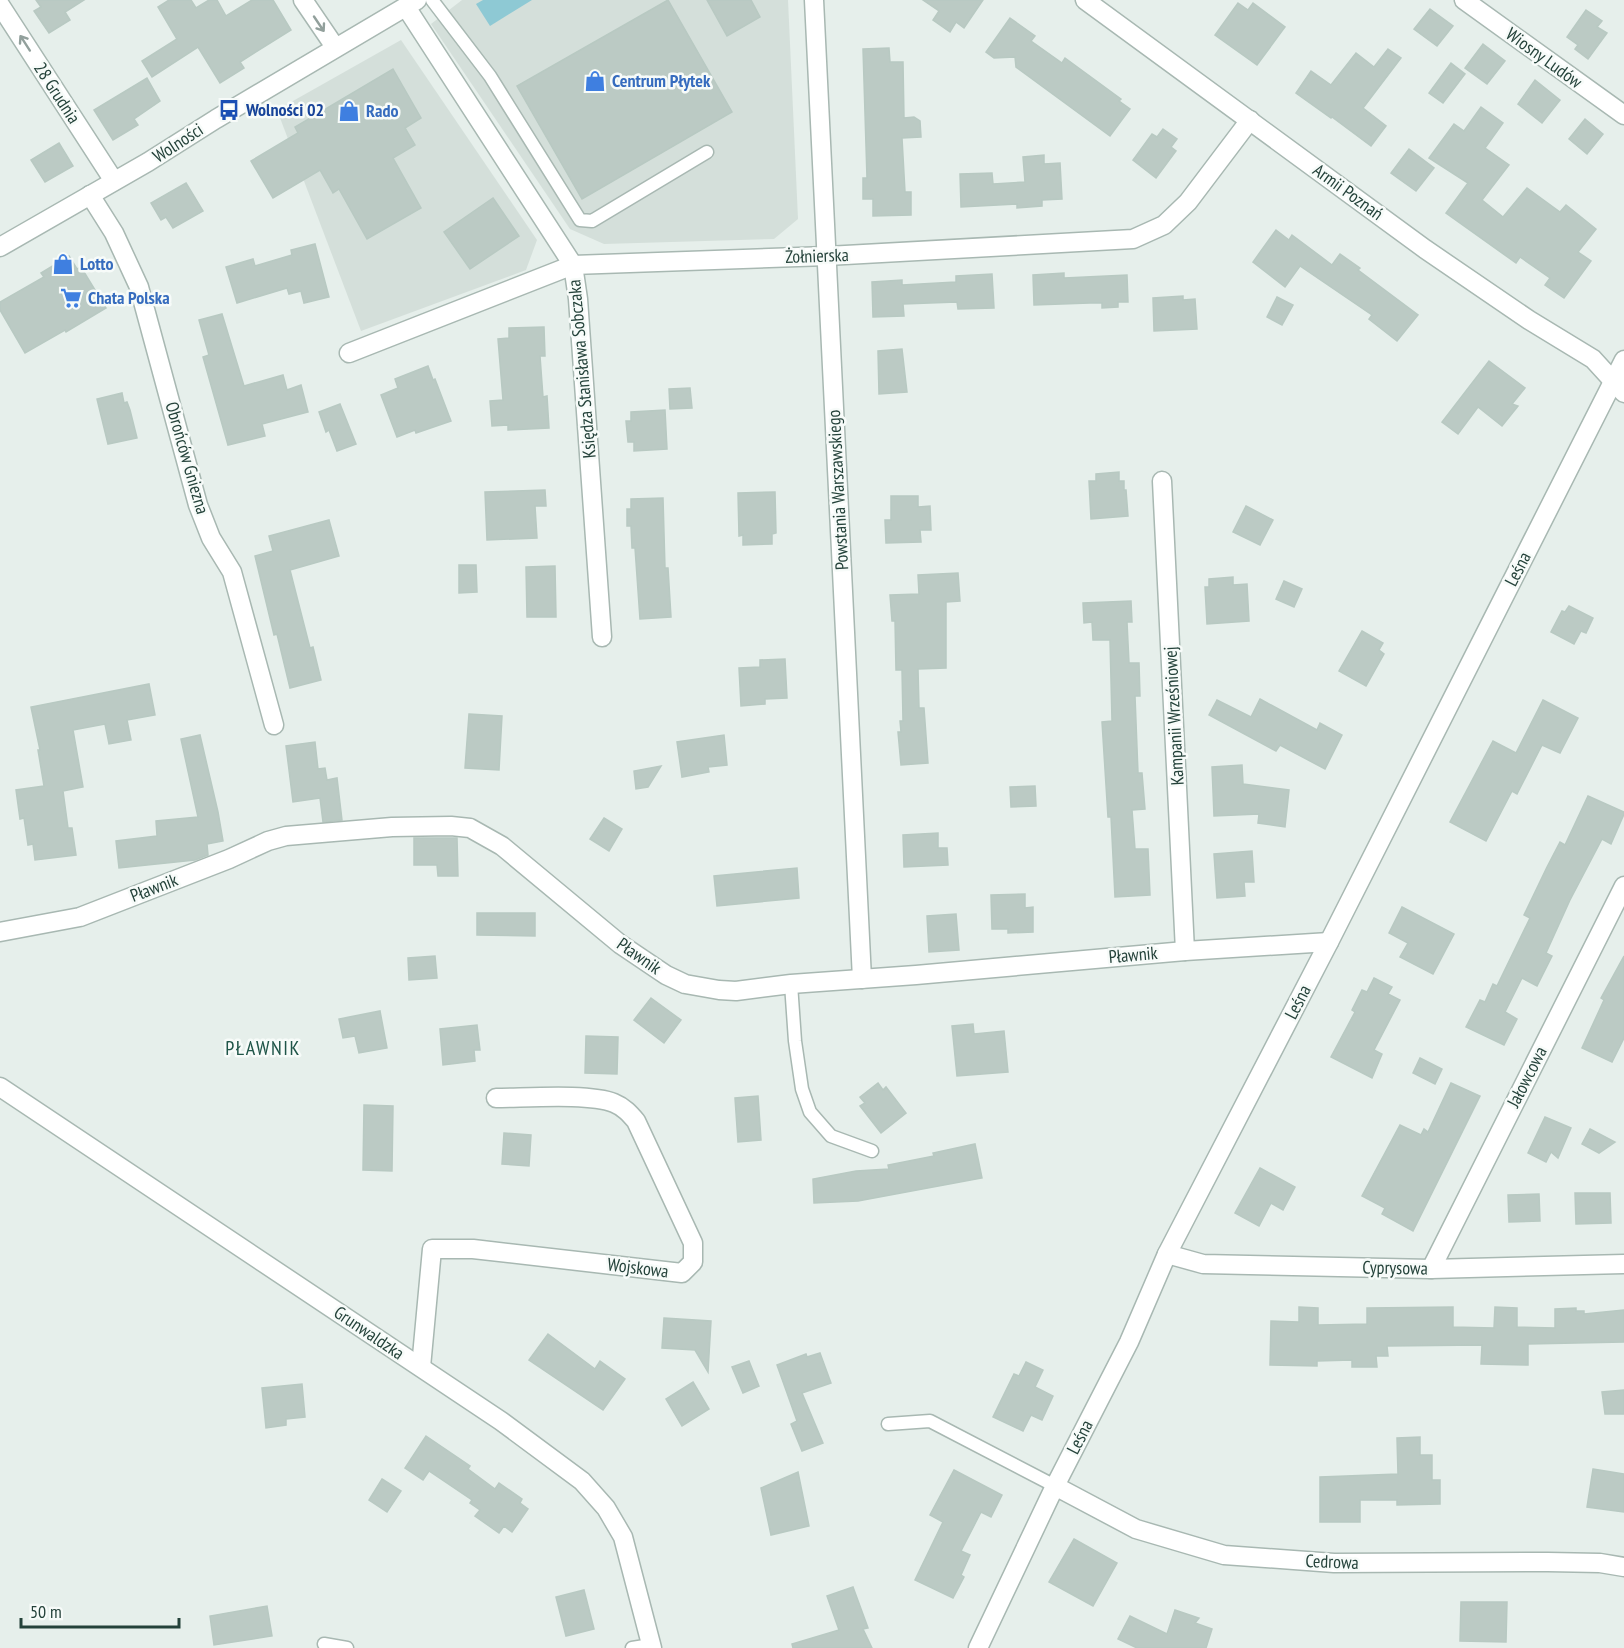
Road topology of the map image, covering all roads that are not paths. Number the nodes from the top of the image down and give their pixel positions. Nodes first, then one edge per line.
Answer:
1 (303, 0) edge
2 (432, 0) edge
3 (814, 0) edge
4 (1085, 0) edge
5 (1464, 0) edge
6 (412, 3) edge
7 (0, 5) edge
8 (335, 47) junction
9 (1624, 115) edge
10 (1250, 120) junction
11 (707, 152) dead end
12 (114, 181) junction
13 (90, 195) junction
14 (0, 248) edge
15 (827, 256) junction
16 (573, 265) junction
17 (349, 353) dead end
18 (1624, 360) edge
19 (1619, 387) edge
20 (1162, 481) dead end
21 (602, 637) dead end
22 (274, 725) dead end
23 (1622, 895) edge
24 (0, 932) edge
25 (1329, 942) junction
26 (1185, 951) junction
27 (862, 979) junction
28 (791, 984) junction
29 (0, 1087) edge
30 (496, 1098) dead end
31 (872, 1151) dead end
32 (1167, 1254) junction
33 (1624, 1264) edge
34 (1431, 1269) junction
35 (421, 1367) junction
36 (888, 1424) dead end
37 (1055, 1486) junction
38 (1624, 1567) edge
39 (324, 1644) dead end
40 (652, 1646) edge
41 (347, 1648) edge
42 (632, 1648) edge
43 (978, 1648) edge

1 -> 8 street
2 - 11 lane
3 - 15 street, Powstania Warszawskiego
4 - 10 street, Armii Poznań
5 - 9 street, Wiosny Ludów
6 - 8 street, Wolności
6 - 16 street, Księdza Stanisława Sobczaka
12 -> 7 street, 28 Grudnia
8 - 12 street, Wolności
10 - 15 street, Żołnierska
10 - 19 street, Armii Poznań
12 - 13 street, Wolności
13 - 14 street, Wolności
13 - 22 street, Obrońców Gniezna
15 - 16 street, Żołnierska
15 - 27 street, Powstania Warszawskiego
16 - 17 street, Żołnierska
16 - 21 street, Księdza Stanisława Sobczaka
18 - 19 street, Leśna
19 - 25 street, Leśna
20 - 26 street, Kampanii Wrześniowej
23 - 34 street, Jałowcowa
24 - 28 street, Pławnik
25 - 26 street, Pławnik
25 - 32 street, Leśna
26 - 27 street, Pławnik
27 - 28 street, Pławnik
28 - 31 lane
29 - 35 street, Grunwaldzka
30 - 35 street, Wojskowa
32 - 34 street, Cyprysowa
32 - 37 street, Leśna
33 - 34 street, Cyprysowa
35 - 40 street, Grunwaldzka
36 - 37 lane
37 - 38 street, Cedrowa
37 - 43 street, Leśna
39 - 41 lane
40 - 42 lane

